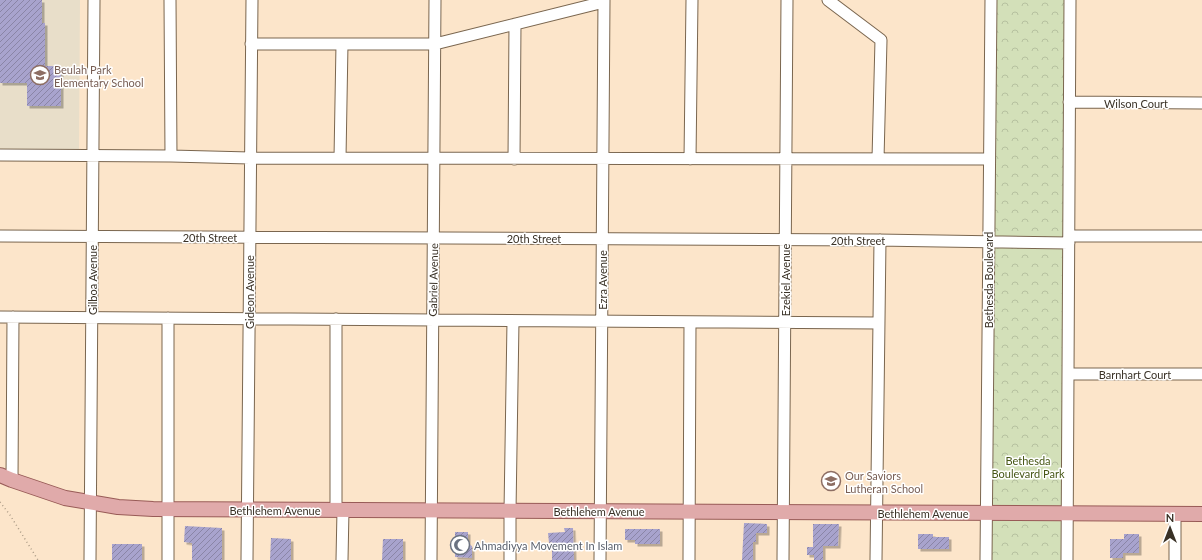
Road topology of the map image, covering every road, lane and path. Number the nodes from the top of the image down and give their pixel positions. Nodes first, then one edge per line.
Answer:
1 (94, 0) edge
2 (170, 0) edge
3 (252, 0) edge
4 (435, 0) edge
5 (692, 0) edge
6 (787, 0) edge
7 (828, 0) edge
8 (990, 0) edge
9 (1070, 0) edge
10 (604, 1) edge
11 (515, 24) junction
12 (251, 44) junction
13 (342, 44) junction
14 (435, 44) junction
15 (1069, 102) junction
16 (1202, 103) edge
17 (0, 155) edge
18 (92, 155) junction
19 (171, 156) junction
20 (250, 158) junction
21 (340, 158) junction
22 (434, 158) junction
23 (514, 158) junction
24 (603, 159) junction
25 (690, 159) junction
26 (786, 159) junction
27 (878, 159) junction
28 (989, 159) junction
29 (0, 236) edge
30 (1202, 236) edge
31 (92, 237) junction
32 (249, 237) junction
33 (434, 238) junction
34 (602, 239) junction
35 (1069, 239) junction
36 (785, 240) junction
37 (880, 240) junction
38 (988, 242) junction
39 (0, 317) edge
40 (13, 317) junction
41 (92, 318) junction
42 (168, 318) junction
43 (249, 319) junction
44 (336, 320) junction
45 (432, 320) junction
46 (513, 321) junction
47 (602, 321) junction
48 (690, 322) junction
49 (785, 322) junction
50 (879, 323) junction
51 (1068, 374) junction
52 (1202, 374) edge
53 (6, 478) edge
54 (0, 502) edge
55 (90, 502) junction
56 (169, 509) junction
57 (247, 510) junction
58 (339, 510) junction
59 (431, 510) junction
60 (510, 511) junction
61 (600, 511) junction
62 (689, 512) junction
63 (784, 512) junction
64 (877, 512) junction
65 (987, 513) junction
66 (1068, 513) junction
67 (1175, 514) junction
68 (1202, 514) edge
69 (38, 560) edge
70 (90, 560) edge
71 (168, 560) edge
72 (247, 560) edge
73 (342, 560) edge
74 (431, 560) edge
75 (510, 560) edge
76 (600, 560) edge
77 (689, 560) edge
78 (783, 560) edge
79 (876, 560) edge
80 (986, 560) edge
81 (1067, 560) edge
82 (1175, 560) edge

1 - 18 street, Gilboa Avenue
2 - 19 street
3 - 12 street, Gideon Avenue
4 - 14 street, Gabriel Avenue
5 - 25 street
6 - 26 street, Ezekiel Avenue
7 - 27 street
8 - 28 street, Bethesda Boulevard
9 - 15 street
10 - 11 street
10 - 24 street, Ezra Avenue
11 - 14 street
11 - 23 street
12 - 13 street
12 - 20 street, Gideon Avenue
13 - 14 street
13 - 21 street
14 - 22 street, Gabriel Avenue
15 - 16 street, Wilson Court
15 - 35 street
17 - 18 street
18 - 19 street
18 - 31 street, Gilboa Avenue
19 - 20 street
20 - 21 street
20 - 32 street, Gideon Avenue
21 - 22 street
22 - 23 street
22 - 33 street, Gabriel Avenue
23 - 24 street
24 - 25 street
24 - 34 street, Ezra Avenue
25 - 26 street
26 - 27 street
26 - 36 street, Ezekiel Avenue
27 - 28 street
28 - 38 street, Bethesda Boulevard
29 - 31 street, 20th Street
30 - 35 street, 20th Street
31 - 32 street, 20th Street
31 - 41 street, Gilboa Avenue
32 - 33 street, 20th Street
32 - 43 street, Gideon Avenue
33 - 34 street, 20th Street
33 - 45 street, Gabriel Avenue
34 - 36 street, 20th Street
34 - 47 street, Ezra Avenue
35 - 38 street, 20th Street
35 - 51 street
36 - 37 street, 20th Street
36 - 49 street, Ezekiel Avenue
37 - 38 street, 20th Street
37 - 50 street
38 - 65 street, Bethesda Boulevard
39 - 40 street
40 - 41 street
40 - 53 street
41 - 42 street
41 - 55 street, Gilboa Avenue
42 - 43 street
42 - 56 street
43 - 44 street
43 - 57 street, Gideon Avenue
44 - 45 street
44 - 58 street
45 - 46 street
45 - 59 street, Gabriel Avenue
46 - 47 street
46 - 60 street
47 - 48 street
47 - 61 street, Ezra Avenue
48 - 49 street
48 - 62 street
49 - 50 street
49 - 63 street, Ezekiel Avenue
50 - 64 street
51 - 52 street, Barnhart Court
51 - 66 street
53 - 55 main road, Bethlehem Avenue
54 - 69 path
55 - 56 main road, Bethlehem Avenue
55 - 70 street, Gilboa Avenue
56 - 57 main road, Bethlehem Avenue
56 - 71 street
57 - 58 main road, Bethlehem Avenue
57 - 72 street, Gideon Avenue
58 - 59 main road, Bethlehem Avenue
58 - 73 street
59 - 60 main road, Bethlehem Avenue
59 - 74 street, Gabriel Avenue
60 - 61 main road, Bethlehem Avenue
60 - 75 street
61 - 62 main road, Bethlehem Avenue
61 - 76 street, Ezra Avenue
62 - 63 main road, Bethlehem Avenue
62 - 77 street
63 - 64 main road, Bethlehem Avenue
63 - 78 street, Ezekiel Avenue
64 - 65 main road, Bethlehem Avenue
64 - 79 street
65 - 66 main road, Bethlehem Avenue
65 - 80 street, Bethesda Boulevard
66 - 67 main road, Bethlehem Avenue
66 - 81 street
67 - 68 main road, Bethlehem Avenue
67 - 82 street

